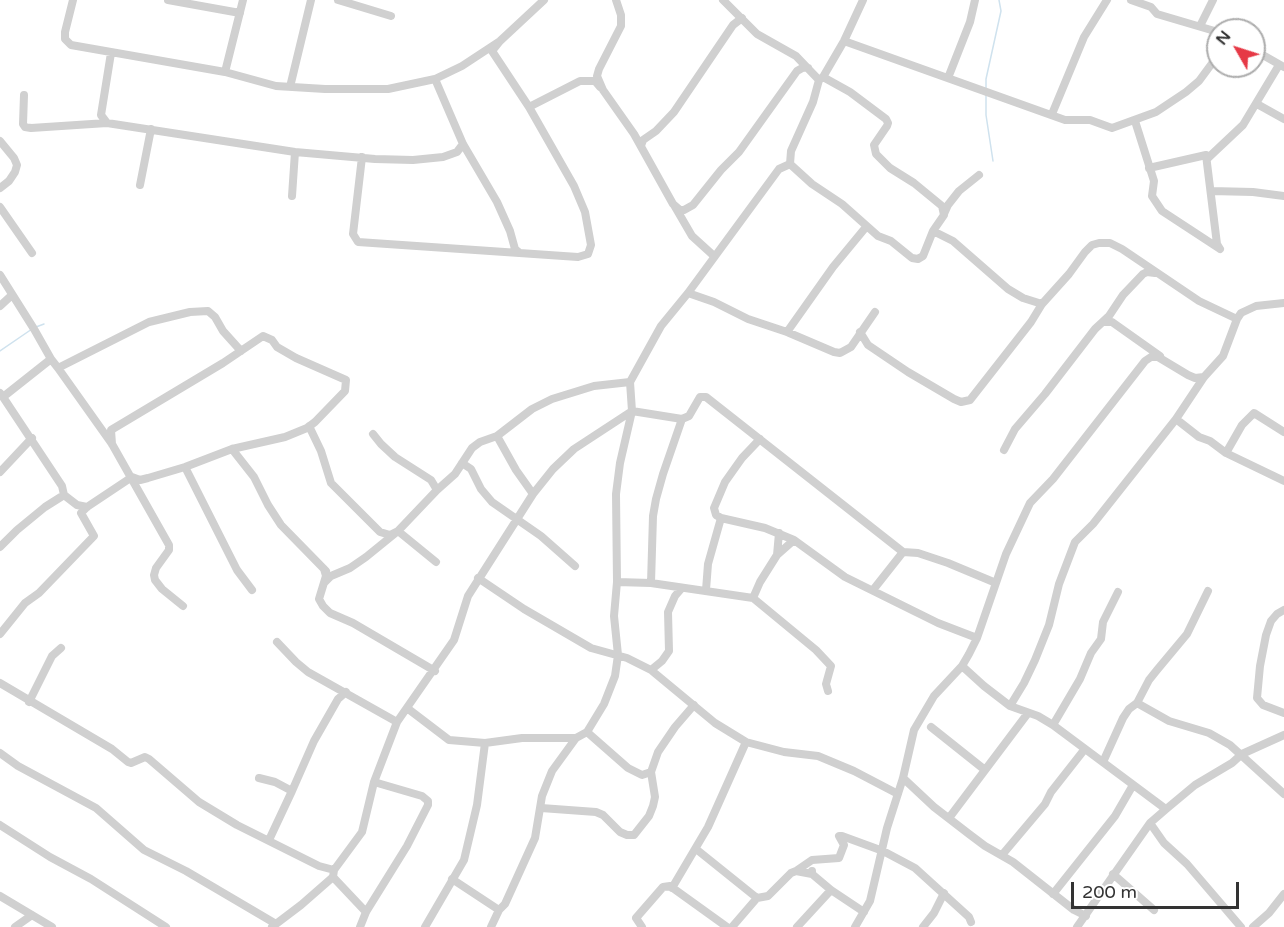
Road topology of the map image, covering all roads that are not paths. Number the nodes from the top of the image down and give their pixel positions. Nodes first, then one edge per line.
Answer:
1 (73, 0) edge
2 (168, 0) edge
3 (243, 0) edge
4 (311, 0) edge
5 (338, 0) edge
6 (544, 0) edge
7 (616, 0) edge
8 (723, 0) edge
9 (863, 0) edge
10 (975, 0) edge
11 (1107, 0) edge
12 (1131, 0) edge
13 (1214, 0) edge
14 (1153, 3) edge
15 (240, 13) junction
16 (391, 16) dead end
17 (742, 18) junction
18 (1200, 26) junction
19 (1206, 28) edge
20 (844, 41) junction
21 (488, 52) junction
22 (111, 53) junction
23 (1266, 57) edge
24 (1281, 66) edge
25 (808, 68) junction
26 (225, 72) junction
27 (1206, 72) edge
28 (821, 78) junction
29 (948, 78) junction
30 (435, 79) junction
31 (290, 87) junction
32 (603, 90) junction
33 (24, 95) dead end
34 (1257, 104) junction
35 (529, 107) junction
36 (1052, 114) junction
37 (101, 115) junction
38 (1284, 119) edge
39 (1135, 121) junction
40 (95, 123) junction
41 (107, 123) junction
42 (151, 129) junction
43 (634, 134) junction
44 (646, 138) junction
45 (0, 141) edge
46 (463, 144) junction
47 (641, 146) junction
48 (295, 152) junction
49 (1206, 155) junction
50 (362, 158) junction
51 (790, 164) junction
52 (1149, 168) junction
53 (979, 175) dead end
54 (140, 185) dead end
55 (0, 188) edge
56 (1211, 191) junction
57 (292, 196) dead end
58 (1284, 196) edge
59 (673, 204) junction
60 (0, 207) edge
61 (944, 215) junction
62 (866, 227) junction
63 (933, 231) junction
64 (32, 253) dead end
65 (520, 253) junction
66 (714, 256) junction
67 (1157, 273) junction
68 (0, 275) edge
69 (688, 293) junction
70 (12, 295) junction
71 (1284, 303) edge
72 (1042, 304) junction
73 (0, 306) edge
74 (874, 312) dead end
75 (1237, 319) junction
76 (1103, 322) junction
77 (787, 332) junction
78 (860, 332) junction
79 (241, 351) junction
80 (51, 359) junction
81 (1165, 360) junction
82 (58, 368) junction
83 (1204, 376) junction
84 (630, 382) junction
85 (2, 395) edge
86 (632, 411) junction
87 (682, 419) junction
88 (1176, 419) junction
89 (309, 426) junction
90 (1284, 432) edge
91 (373, 434) dead end
92 (497, 435) junction
93 (32, 438) junction
94 (760, 439) junction
95 (112, 444) junction
96 (232, 449) junction
97 (1004, 450) dead end
98 (1226, 453) junction
99 (462, 463) junction
100 (184, 467) junction
101 (0, 472) edge
102 (132, 477) junction
103 (1284, 480) edge
104 (437, 490) junction
105 (533, 494) junction
106 (64, 495) junction
107 (84, 510) junction
108 (516, 518) junction
109 (720, 518) junction
110 (398, 531) junction
111 (779, 533) junction
112 (794, 540) junction
113 (0, 548) edge
114 (903, 552) junction
115 (777, 555) junction
116 (436, 562) dead end
117 (575, 566) dead end
118 (324, 569) junction
119 (336, 574) junction
120 (478, 578) junction
121 (617, 582) junction
122 (324, 583) junction
123 (651, 583) junction
124 (996, 583) junction
125 (681, 589) junction
126 (252, 590) dead end
127 (706, 590) junction
128 (873, 590) junction
129 (1208, 591) dead end
130 (1118, 592) dead end
131 (753, 598) junction
132 (183, 606) dead end
133 (1284, 610) edge
134 (0, 634) edge
135 (977, 638) junction
136 (277, 642) dead end
137 (61, 648) dead end
138 (618, 655) junction
139 (962, 666) junction
140 (651, 670) junction
141 (435, 671) junction
142 (0, 683) edge
143 (828, 691) dead end
144 (346, 692) junction
145 (29, 702) junction
146 (1137, 703) junction
147 (694, 705) junction
148 (1010, 706) junction
149 (407, 708) junction
150 (1028, 713) junction
151 (1284, 713) edge
152 (398, 722) junction
153 (1053, 725) junction
154 (931, 727) dead end
155 (587, 732) junction
156 (1284, 735) edge
157 (576, 738) junction
158 (484, 742) junction
159 (746, 742) junction
160 (1084, 750) junction
161 (0, 753) edge
162 (1242, 754) junction
163 (1103, 762) junction
164 (985, 770) junction
165 (651, 772) junction
166 (260, 778) dead end
167 (903, 778) junction
168 (374, 782) junction
169 (1133, 785) junction
170 (292, 791) junction
171 (898, 794) junction
172 (1284, 794) edge
173 (541, 808) junction
174 (1165, 810) junction
175 (949, 818) junction
176 (1150, 823) junction
177 (0, 825) edge
178 (269, 840) junction
179 (696, 849) junction
180 (883, 851) junction
181 (1002, 855) junction
182 (812, 860) junction
183 (796, 871) junction
184 (333, 873) junction
185 (812, 874) junction
186 (1113, 874) junction
187 (452, 879) junction
188 (672, 888) junction
189 (831, 890) junction
190 (944, 893) junction
191 (1053, 894) junction
192 (1284, 894) edge
193 (0, 896) edge
194 (757, 898) junction
195 (499, 910) junction
196 (1154, 910) dead end
197 (366, 912) junction
198 (864, 912) junction
199 (32, 915) junction
200 (1086, 916) junction
201 (971, 922) dead end
202 (274, 925) edge
203 (15, 927) edge
204 (52, 927) edge
205 (166, 927) edge
206 (360, 927) edge
207 (425, 927) edge
208 (490, 927) edge
209 (642, 927) edge
210 (727, 927) edge
211 (732, 927) edge
212 (797, 927) edge
213 (855, 927) edge
214 (923, 927) edge
215 (1077, 927) edge
216 (1241, 927) edge
217 (1253, 927) edge

1 - 22 street
2 - 15 street
3 - 15 street
4 - 31 street
5 - 16 street
6 - 21 street
7 - 32 street
8 - 17 street
9 - 20 street
10 - 29 street
11 - 36 street
12 - 14 street
13 - 18 street
14 - 18 street
15 - 26 street
17 - 25 street
17 - 44 street
18 - 19 street
20 - 28 street
20 - 29 street
21 - 30 street
21 - 35 street
22 - 26 street
22 - 37 street
23 - 24 street
24 - 34 street
25 - 28 street
25 - 59 street
26 - 31 street
27 - 39 street
28 - 51 street
28 - 61 street
29 - 36 street
30 - 31 street
30 - 46 street
32 - 35 street
32 - 43 street
33 - 40 street
34 - 38 street
34 - 49 street
35 - 65 street
36 - 39 street
37 - 40 street
37 - 41 street
39 - 52 street
40 - 41 street
41 - 42 street
42 - 48 street
42 - 54 street
43 - 44 street
43 - 47 street
44 - 47 street
45 - 55 street
46 - 50 street
46 - 65 street
47 - 59 street
48 - 50 street
48 - 57 street
49 - 52 street
49 - 56 street
50 - 65 street
51 - 62 street
51 - 66 street
52 - 56 street
53 - 61 street
56 - 58 street
59 - 66 street
60 - 64 street
61 - 63 street
62 - 63 street
62 - 77 street
63 - 72 street
66 - 69 street
67 - 72 street
67 - 75 street
67 - 76 street
68 - 70 street
69 - 77 street
69 - 84 street
70 - 73 street
70 - 80 street
71 - 75 street
72 - 78 street
74 - 78 street
75 - 83 street
76 - 81 street
76 - 97 street
77 - 78 street
79 - 82 street
79 - 89 street
79 - 95 street
80 - 82 street
80 - 85 street
81 - 83 street
81 - 124 street
82 - 95 street
83 - 88 street
84 - 86 street
84 - 92 street
85 - 93 street
86 - 87 street
86 - 105 street
86 - 121 street
87 - 94 street
87 - 123 street
88 - 98 street
88 - 148 street
89 - 96 street
89 - 110 street
90 - 98 street
91 - 104 street
92 - 99 street
92 - 105 street
93 - 101 street
93 - 106 street
94 - 109 street
94 - 114 street
95 - 102 street
96 - 100 street
96 - 118 street
98 - 103 street
99 - 104 street
99 - 108 street
100 - 102 street
100 - 126 street
102 - 107 street
102 - 132 street
104 - 110 street
105 - 108 street
106 - 107 street
106 - 113 street
107 - 134 street
108 - 117 street
108 - 120 street
109 - 111 street
109 - 127 street
110 - 116 street
110 - 119 street
111 - 112 street
111 - 115 street
112 - 115 street
112 - 128 street
114 - 124 street
114 - 128 street
115 - 131 street
118 - 119 street
118 - 122 street
119 - 122 street
120 - 138 street
120 - 141 street
121 - 123 street
121 - 138 street
122 - 141 street
123 - 125 street
124 - 135 street
125 - 127 street
125 - 140 street
127 - 131 street
128 - 135 street
129 - 146 street
130 - 153 street
131 - 143 street
133 - 151 street
135 - 139 street
136 - 144 street
137 - 145 street
138 - 140 street
138 - 155 street
139 - 148 street
139 - 167 street
140 - 147 street
141 - 149 street
142 - 145 street
144 - 152 street
144 - 170 street
145 - 178 street
146 - 162 street
146 - 163 street
147 - 159 street
147 - 165 street
148 - 150 street
149 - 152 street
149 - 158 street
150 - 153 street
150 - 164 street
152 - 168 street
153 - 160 street
154 - 164 street
155 - 157 street
155 - 165 street
156 - 162 street
157 - 158 street
157 - 173 street
158 - 187 street
159 - 171 street
159 - 179 street
160 - 163 street
160 - 181 street
161 - 202 street
162 - 172 street
162 - 174 street
163 - 169 street
164 - 175 street
165 - 173 street
166 - 170 street
167 - 171 street
167 - 175 street
168 - 184 street
168 - 197 street
169 - 174 street
169 - 191 street
170 - 178 street
171 - 180 street
173 - 195 street
174 - 176 street
175 - 181 street
176 - 186 street
176 - 216 street
177 - 205 street
178 - 184 street
179 - 188 street
179 - 194 street
180 - 182 street
180 - 190 street
180 - 198 street
181 - 191 street
182 - 183 street
182 - 185 street
183 - 185 street
183 - 194 street
184 - 197 street
184 - 202 street
185 - 189 street
186 - 196 street
186 - 200 street
187 - 195 street
187 - 207 street
188 - 209 street
188 - 210 street
189 - 198 street
189 - 212 street
190 - 201 street
190 - 214 street
191 - 200 street
192 - 217 street
193 - 199 street
194 - 211 street
195 - 208 street
197 - 206 street
198 - 213 street
199 - 203 street
199 - 204 street
200 - 215 street

